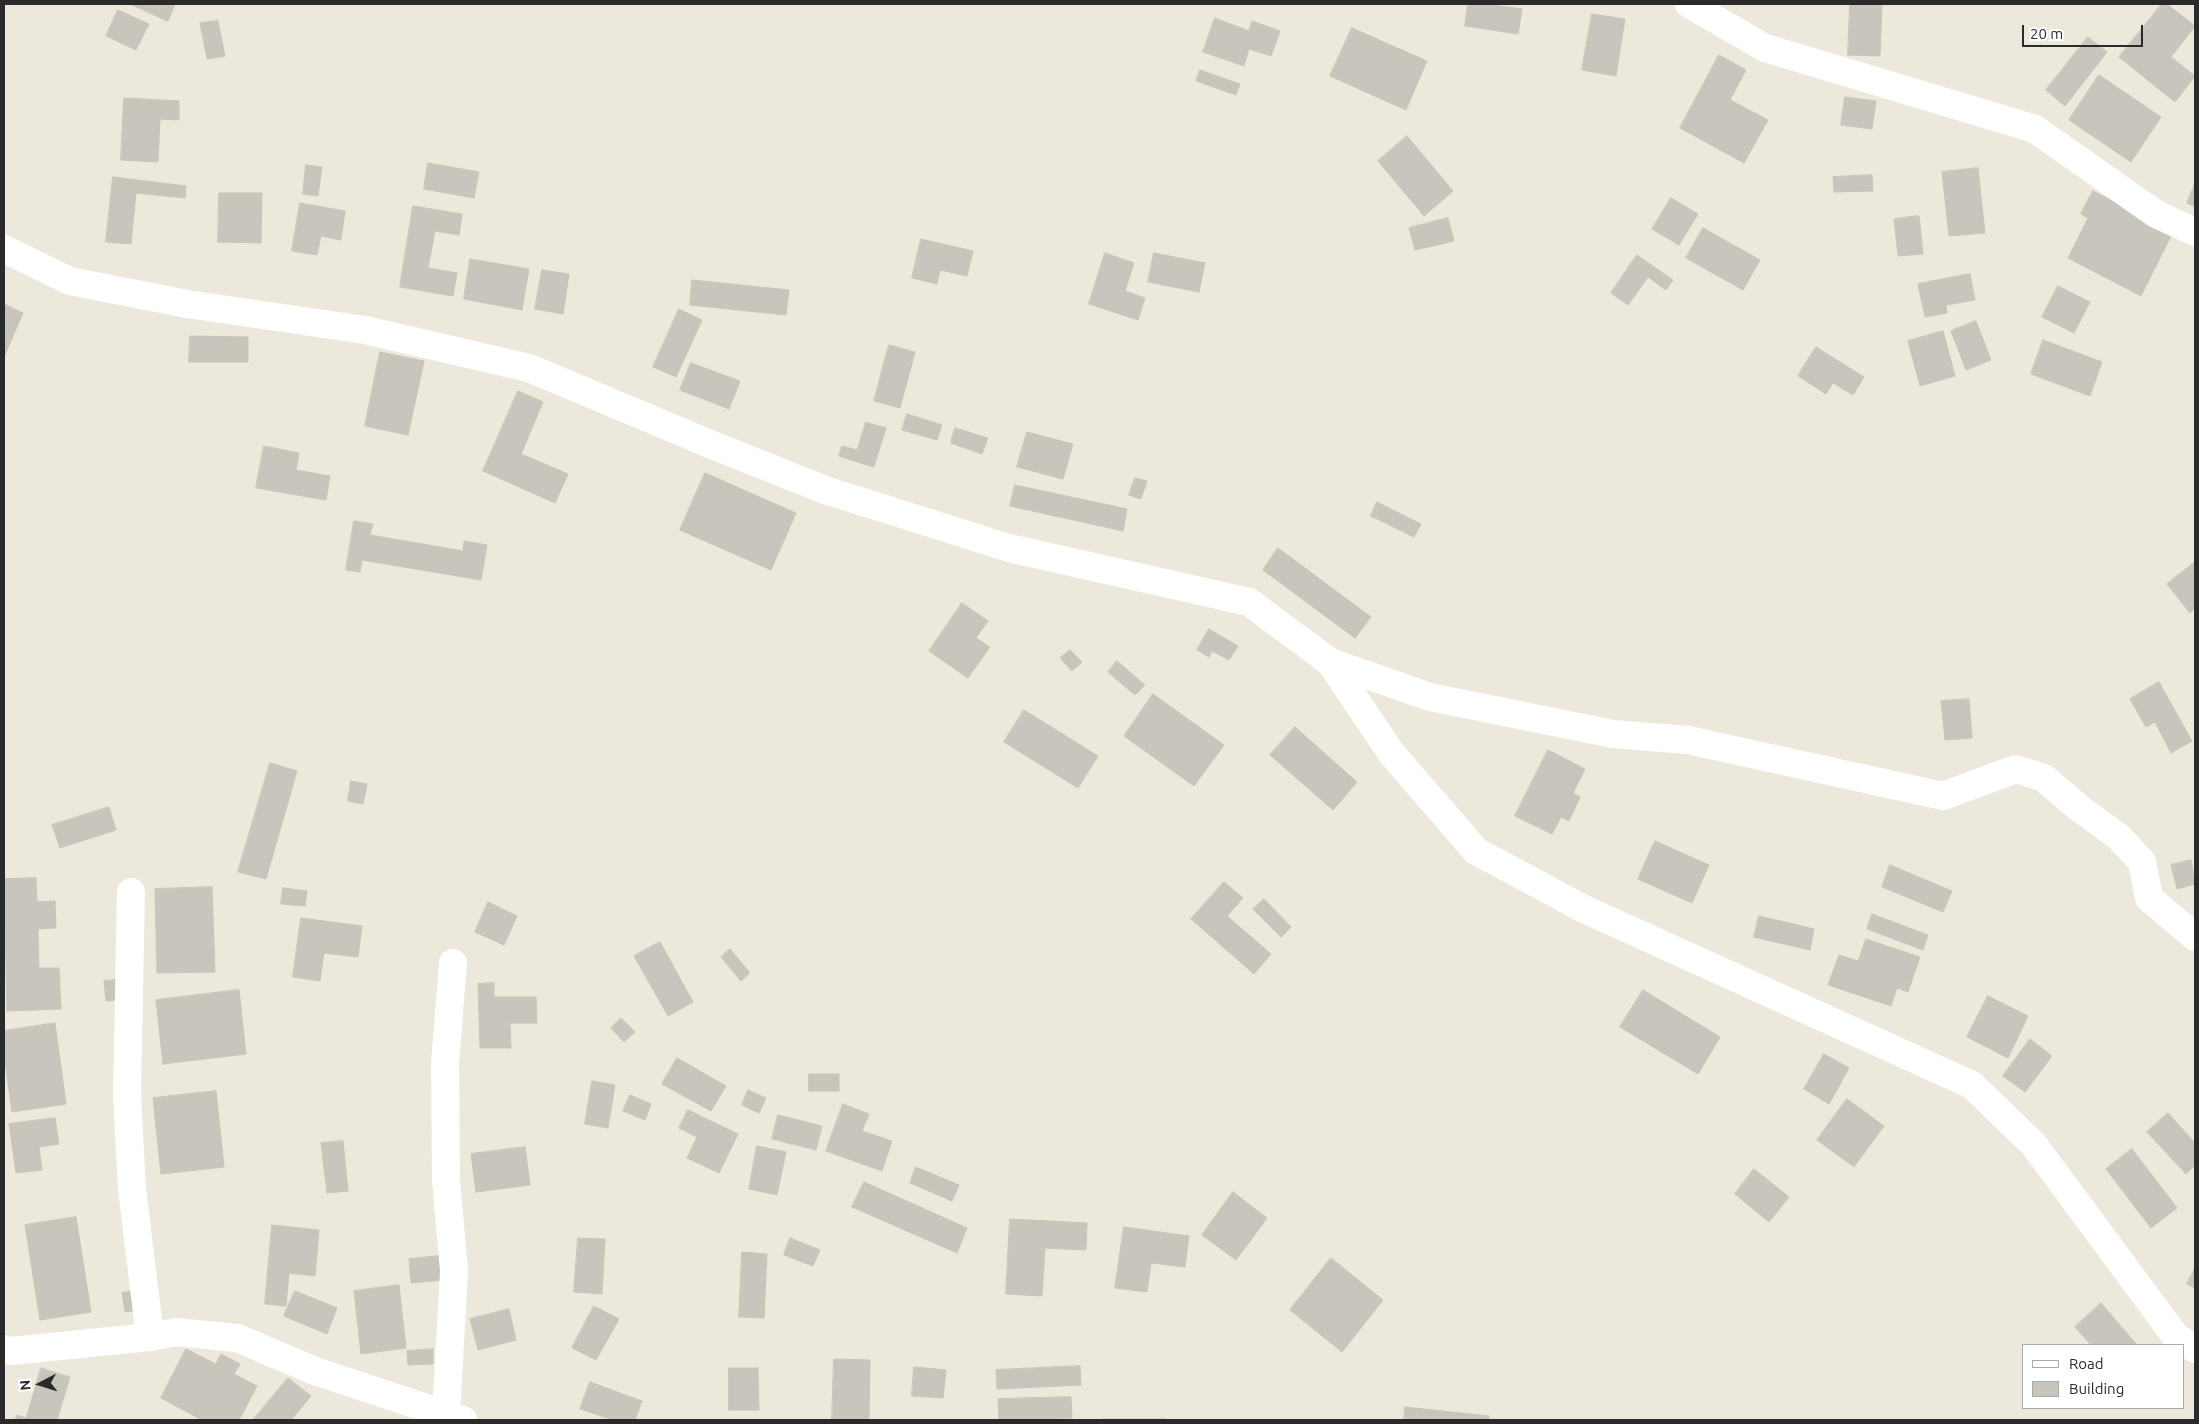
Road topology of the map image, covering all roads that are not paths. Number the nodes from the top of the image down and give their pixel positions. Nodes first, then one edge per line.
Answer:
1 (1689, 4) edge
2 (2195, 232) edge
3 (4, 249) edge
4 (1330, 662) junction
5 (130, 892) dead end
6 (2195, 937) edge
7 (453, 963) dead end
8 (150, 1337) junction
9 (4, 1349) edge
10 (2195, 1349) edge
11 (450, 1418) edge

1 - 2 street
3 - 4 street
4 - 6 street
4 - 10 street
5 - 8 street
7 - 11 street
8 - 9 street
8 - 11 street

